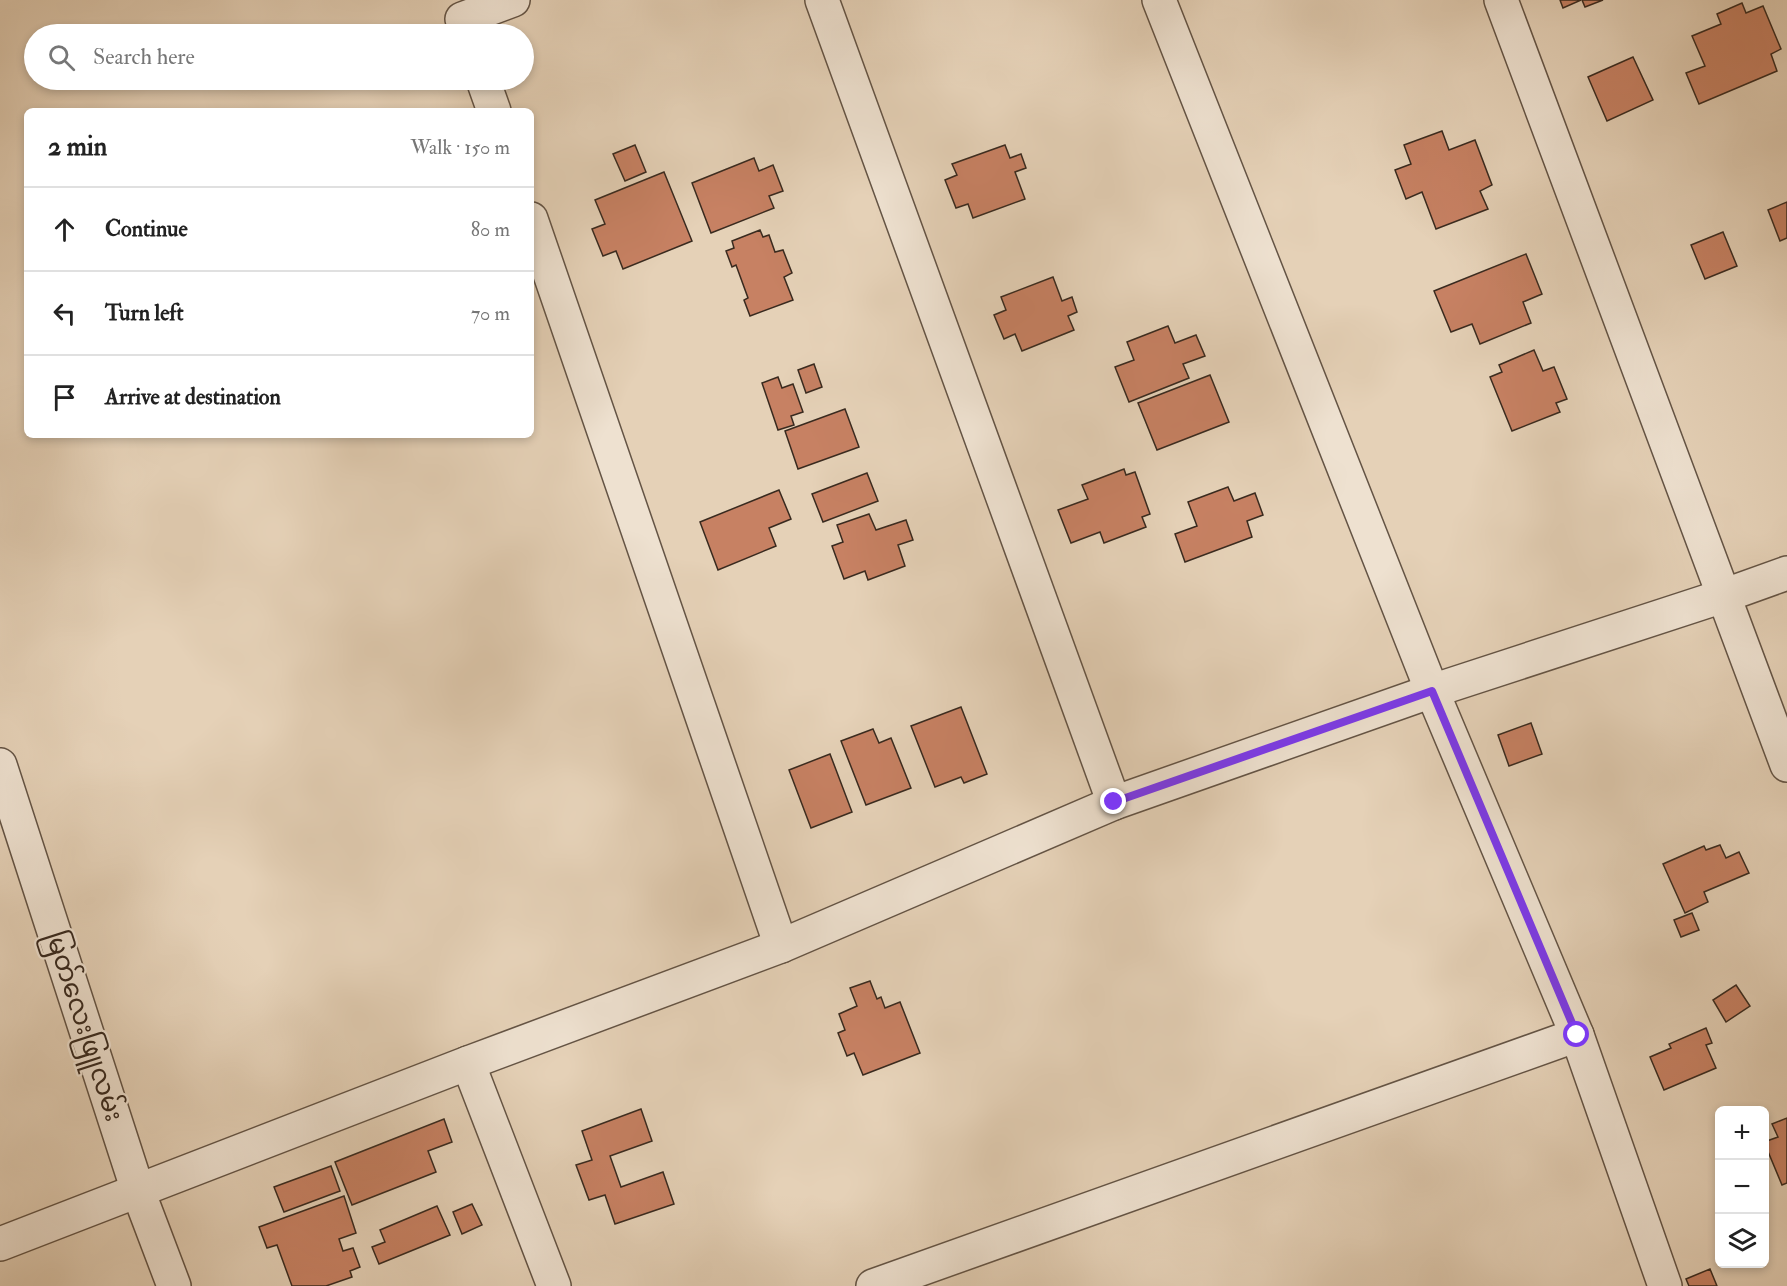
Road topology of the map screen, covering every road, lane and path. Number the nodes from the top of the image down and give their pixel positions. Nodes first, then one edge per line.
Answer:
1 (513, 0) edge
2 (822, 0) edge
3 (1159, 0) edge
4 (1501, 0) edge
5 (461, 18) edge
6 (487, 90) edge
7 (493, 108) edge
8 (534, 228) edge
9 (1787, 573) edge
10 (1723, 596) junction
11 (1432, 691) junction
12 (0, 765) edge
13 (1787, 765) edge
14 (1114, 802) junction
15 (781, 946) junction
16 (1577, 1035) junction
17 (468, 1063) junction
18 (138, 1191) junction
19 (0, 1244) edge
20 (924, 1277) edge
21 (174, 1286) edge
22 (554, 1286) edge
23 (873, 1286) edge
24 (1665, 1286) edge

1 - 5 street
2 - 14 street
3 - 11 street
4 - 10 street
6 - 7 street
8 - 15 street
9 - 10 street
10 - 11 street
10 - 13 street
11 - 14 street
11 - 16 street
12 - 18 street, မြတ်လေးဖြူလမ်း
14 - 15 street
15 - 17 street
16 - 20 street
16 - 24 street
17 - 18 street
17 - 22 street
18 - 19 street
18 - 21 street, မြတ်လေးဖြူလမ်း
20 - 23 street

